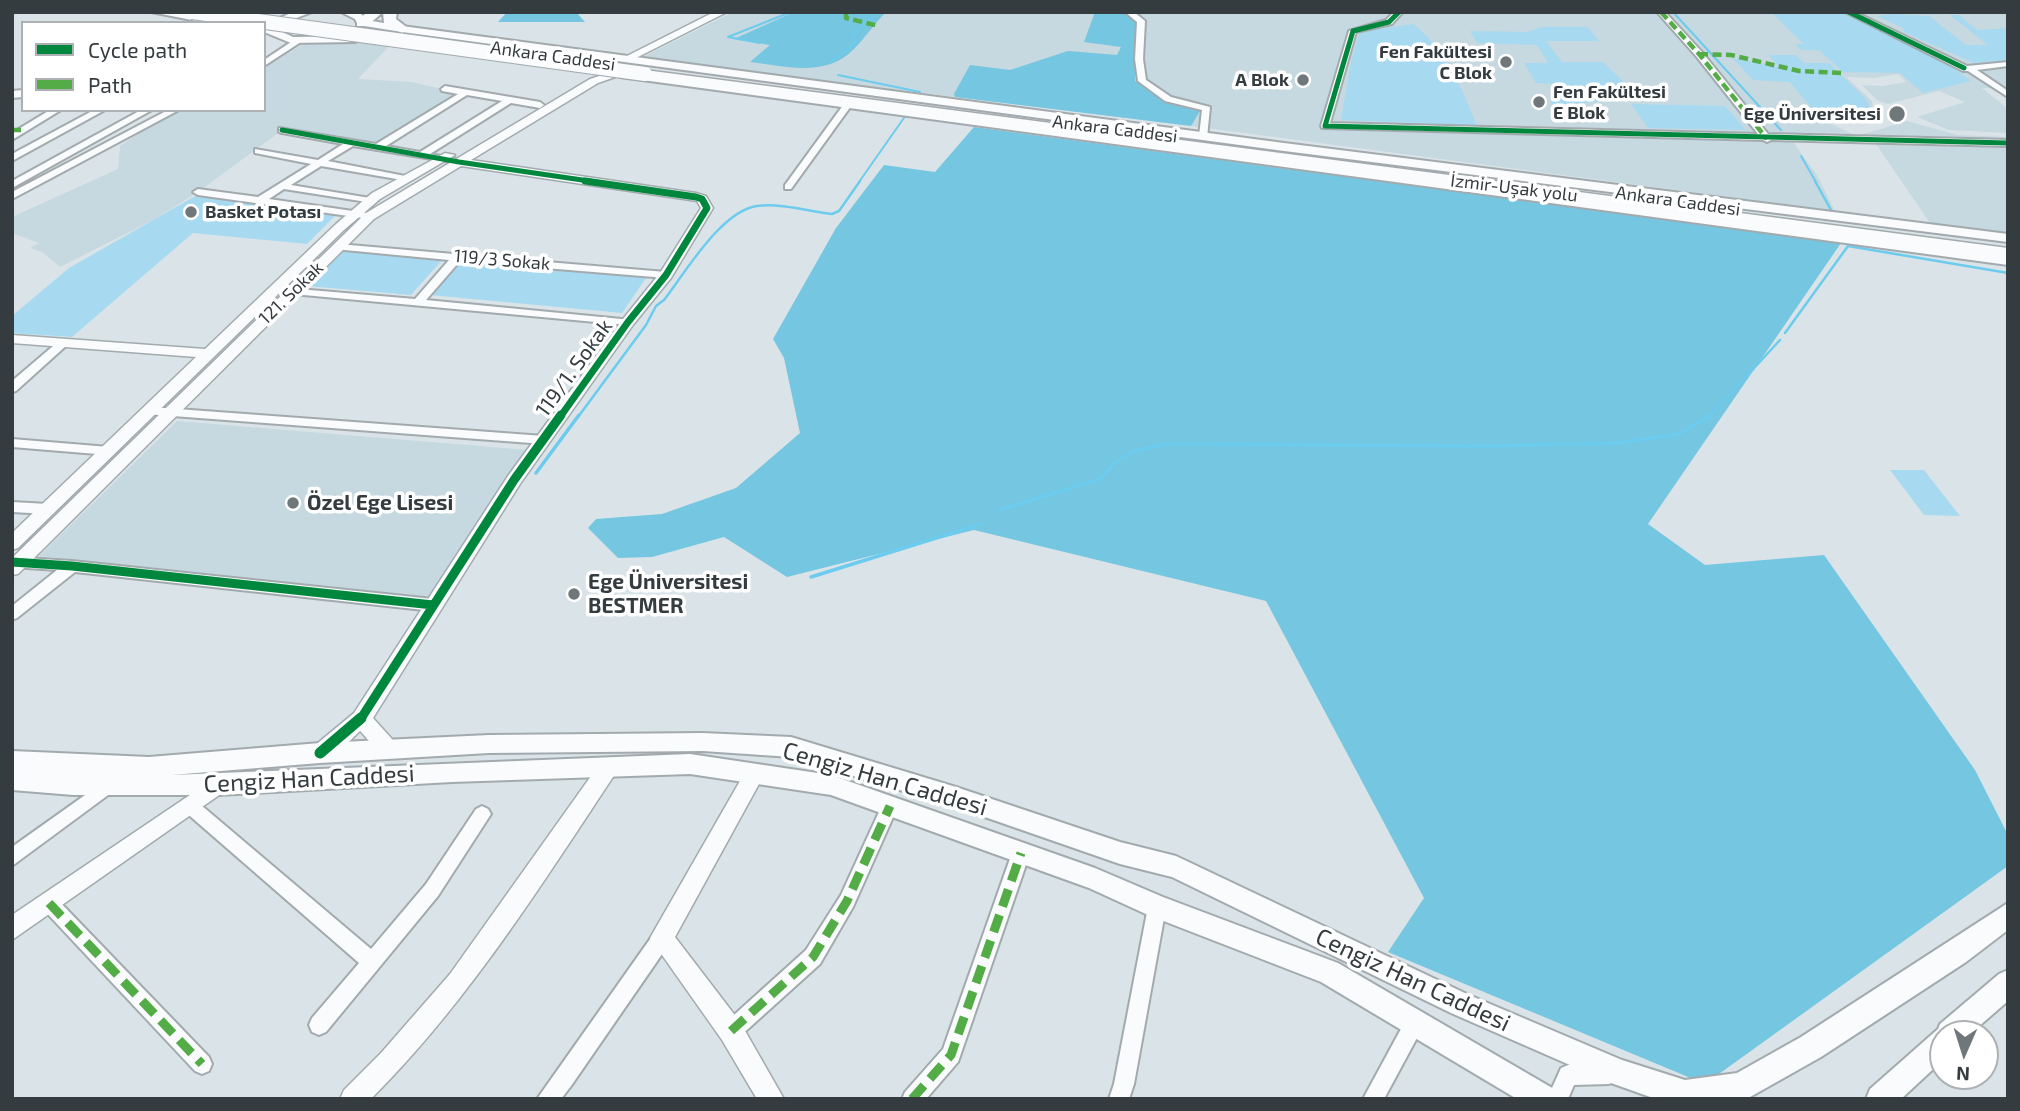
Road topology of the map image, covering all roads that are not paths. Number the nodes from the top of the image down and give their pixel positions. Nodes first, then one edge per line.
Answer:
1 (156, 12) edge
2 (192, 12) edge
3 (224, 12) edge
4 (307, 12) edge
5 (346, 12) edge
6 (377, 12) edge
7 (390, 12) edge
8 (722, 12) edge
9 (1129, 12) edge
10 (1399, 12) edge
11 (1661, 12) edge
12 (1849, 12) edge
13 (1857, 12) edge
14 (201, 21) edge
15 (262, 21) edge
16 (266, 22) edge
17 (362, 23) junction
18 (402, 29) junction
19 (269, 35) edge
20 (330, 38) junction
21 (295, 40) junction
22 (628, 58) junction
23 (266, 62) edge
24 (2008, 64) edge
25 (1967, 68) junction
26 (579, 69) junction
27 (648, 71) junction
28 (614, 74) junction
29 (446, 89) dead end
30 (465, 93) junction
31 (2008, 95) edge
32 (936, 99) junction
33 (508, 101) junction
34 (2008, 103) edge
35 (540, 105) junction
36 (847, 106) junction
37 (53, 112) edge
38 (102, 112) edge
39 (144, 112) edge
40 (171, 112) edge
41 (121, 115) dead end
42 (136, 116) junction
43 (17, 130) edge
44 (282, 130) dead end
45 (1075, 130) junction
46 (1204, 136) junction
47 (12, 138) edge
48 (1144, 139) junction
49 (1766, 139) junction
50 (352, 142) junction
51 (2008, 143) edge
52 (378, 148) junction
53 (258, 151) dead end
54 (422, 155) junction
55 (12, 158) edge
56 (443, 158) junction
57 (459, 162) junction
58 (317, 164) junction
59 (1529, 177) junction
60 (1473, 178) junction
61 (405, 179) junction
62 (12, 185) edge
63 (282, 186) junction
64 (788, 187) dead end
65 (198, 192) dead end
66 (12, 196) edge
67 (1549, 198) junction
68 (259, 201) junction
69 (365, 210) junction
70 (2007, 245) edge
71 (338, 247) junction
72 (459, 256) junction
73 (2008, 261) edge
74 (666, 275) junction
75 (275, 290) junction
76 (292, 292) junction
77 (418, 303) junction
78 (628, 322) junction
79 (12, 339) edge
80 (63, 344) junction
81 (209, 354) junction
82 (12, 375) edge
83 (26, 376) junction
84 (12, 388) edge
85 (150, 411) junction
86 (169, 411) junction
87 (544, 440) junction
88 (12, 443) edge
89 (109, 451) junction
90 (12, 507) edge
91 (48, 509) junction
92 (12, 544) edge
93 (14, 564) edge
94 (72, 566) junction
95 (433, 605) junction
96 (12, 614) edge
97 (361, 719) junction
98 (391, 748) junction
99 (320, 753) junction
100 (12, 761) edge
101 (608, 768) junction
102 (755, 774) junction
103 (12, 780) edge
104 (74, 785) junction
105 (110, 785) junction
106 (218, 785) junction
107 (12, 789) edge
108 (189, 806) junction
109 (890, 806) junction
110 (482, 814) dead end
111 (1021, 853) junction
112 (12, 858) edge
113 (49, 903) junction
114 (1157, 906) junction
115 (2008, 915) edge
116 (12, 929) edge
117 (662, 938) junction
118 (371, 961) junction
119 (2004, 991) edge
120 (1968, 1020) edge
121 (1415, 1023) junction
122 (319, 1025) dead end
123 (731, 1031) junction
124 (1929, 1054) edge
125 (202, 1064) dead end
126 (1621, 1073) junction
127 (1693, 1096) edge
128 (353, 1099) edge
129 (547, 1099) edge
130 (771, 1099) edge
131 (912, 1099) edge
132 (1119, 1099) edge
133 (1373, 1099) edge
134 (1544, 1099) edge
135 (1557, 1099) edge
136 (1880, 1099) edge

1 - 14 main road
2 - 15 highway, Ankara Caddesi, bridge
3 - 27 highway, Ankara Caddesi, bridge
4 - 19 main road
5 - 17 main road, Ankara Caddesi
6 - 17 highway
7 - 18 highway
8 - 22 street
9 - 46 street
10 - 49 street
11 - 49 street
12 - 25 street
13 - 25 street
16 - 27 highway, Ankara Caddesi, bridge
17 - 18 main road, Ankara Caddesi
17 - 20 main road
18 - 22 main road, Ankara Caddesi
19 - 21 main road, Ankara Caddesi
20 - 21 main road, Ankara Caddesi
20 - 26 main road, Ankara Caddesi
21 - 23 street
22 - 32 main road, Ankara Caddesi
24 - 25 street
25 - 31 street
25 - 34 street
26 - 28 main road, Ankara Caddesi
26 - 35 street, 121. Sokak
27 - 45 highway, Ankara Caddesi
27 - 48 highway, Ankara Caddesi
28 - 36 main road, Ankara Caddesi
28 - 57 street, 121. Sokak
29 - 30 street
30 - 33 street
30 - 52 street
32 - 45 highway
32 - 46 main road, Ankara Caddesi
33 - 35 street
33 - 54 street
35 - 56 street, 121. Sokak
36 - 45 main road, Ankara Caddesi
36 - 64 street
37 - 43 street
38 - 55 street
39 - 42 street
40 - 66 street
41 - 42 street
42 - 62 street
43 - 47 street
44 - 50 street
45 - 48 highway
45 - 60 highway, Ankara Caddesi
45 - 67 main road, Ankara Caddesi
46 - 59 main road, Ankara Caddesi
48 - 60 highway, İzmir-Uşak yolu
49 - 51 street
50 - 52 street
50 - 58 street
52 - 54 street
53 - 58 street
54 - 56 street
56 - 57 street
56 - 61 street, 121. Sokak
57 - 69 street, 121. Sokak
57 - 74 street, 119/1. Sokak
58 - 61 street
58 - 63 street
59 - 60 highway
59 - 70 main road, Ankara Caddesi
60 - 67 highway
60 - 70 highway, İzmir-Uşak yolu
61 - 69 street, 121. Sokak
63 - 68 street
63 - 69 street
65 - 68 street
67 - 73 main road, Ankara Caddesi
68 - 69 street
69 - 71 street, 121. Sokak
69 - 75 street, 121. Sokak
71 - 72 street, 119/3 Sokak
71 - 76 street, 121. Sokak
72 - 74 street, 119/3 Sokak
72 - 77 street
74 - 78 street, 119/1. Sokak
75 - 76 street
75 - 81 street, 121. Sokak
76 - 77 street
76 - 86 street, 121. Sokak
77 - 78 street
78 - 87 street, 119/1. Sokak
79 - 80 street
80 - 81 street
80 - 83 street
81 - 85 street, 121. Sokak
82 - 83 street
83 - 84 street
85 - 86 street
85 - 89 street, 121. Sokak
86 - 87 street
86 - 93 street, 121. Sokak
87 - 95 street, 119/1. Sokak
88 - 89 street
89 - 91 street, 121. Sokak
90 - 91 street
91 - 92 street, 121. Sokak
93 - 94 street
94 - 95 street
94 - 96 street
95 - 97 street, 119/1. Sokak
97 - 98 street
97 - 99 street, 119/1. Sokak
98 - 99 main road, Cengiz Han Caddesi
98 - 126 main road, Cengiz Han Caddesi
99 - 100 main road, Cengiz Han Caddesi
101 - 102 main road, Cengiz Han Caddesi
101 - 106 main road, Cengiz Han Caddesi
101 - 128 street
102 - 109 main road, Cengiz Han Caddesi
102 - 117 street
103 - 104 main road, Cengiz Han Caddesi
104 - 105 main road, Cengiz Han Caddesi
104 - 107 main road
105 - 106 main road, Cengiz Han Caddesi
105 - 112 street
106 - 108 street
108 - 113 street
108 - 118 street
109 - 111 main road, Cengiz Han Caddesi
109 - 123 street
110 - 118 street
111 - 114 main road, Cengiz Han Caddesi
111 - 131 street
113 - 116 street
113 - 125 street
114 - 121 main road, Cengiz Han Caddesi
114 - 132 street
115 - 127 main road
117 - 123 street
117 - 129 street
118 - 122 street
119 - 120 main road
121 - 133 street
121 - 134 main road, Cengiz Han Caddesi
123 - 130 street
124 - 136 main road
126 - 127 main road, Cengiz Han Caddesi
126 - 135 street

